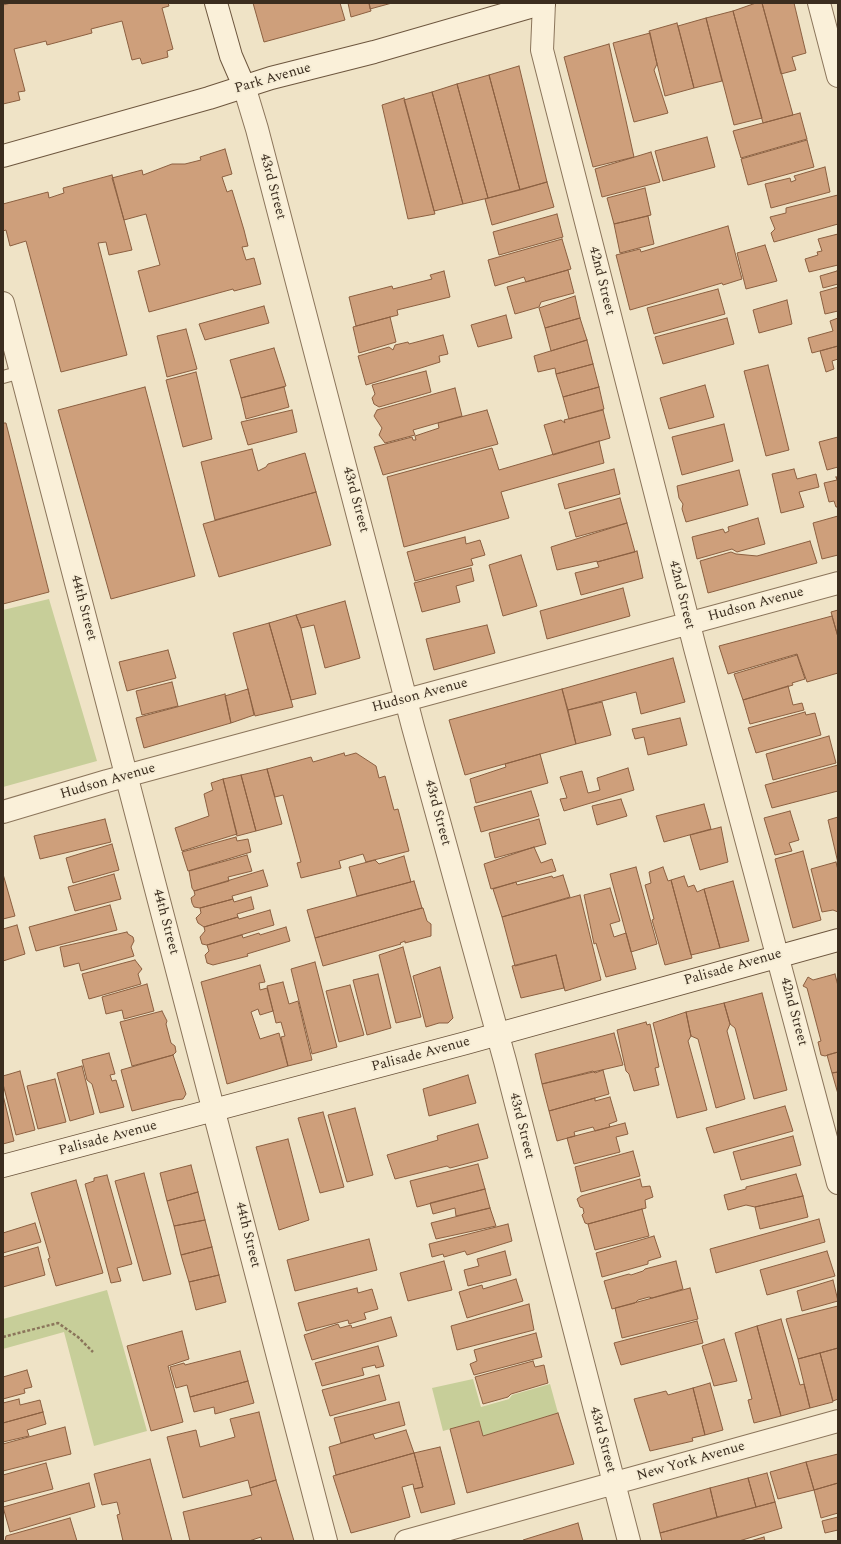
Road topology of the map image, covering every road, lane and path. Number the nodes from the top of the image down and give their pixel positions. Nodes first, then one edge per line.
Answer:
1 (216, 3) edge
2 (544, 3) edge
3 (819, 3) edge
4 (838, 76) edge
5 (244, 86) junction
6 (3, 156) edge
7 (3, 303) edge
8 (12, 374) edge
9 (838, 583) edge
10 (688, 623) junction
11 (407, 700) junction
12 (127, 776) junction
13 (3, 812) edge
14 (838, 940) edge
15 (778, 955) junction
16 (498, 1034) junction
17 (215, 1111) junction
18 (3, 1166) edge
19 (838, 1183) edge
20 (3, 1337) edge
21 (93, 1352) dead end
22 (838, 1421) edge
23 (614, 1484) junction
24 (326, 1541) edge
25 (406, 1541) edge
26 (629, 1541) edge

1 - 5 street, 43rd Street
2 - 5 street, Park Avenue
2 - 10 street, 42nd Street
3 - 4 street
5 - 6 street, Park Avenue
5 - 11 street, 43rd Street
7 - 8 street, 44th Street
8 - 12 street, 44th Street
9 - 10 street, Hudson Avenue
10 - 11 street, Hudson Avenue
10 - 15 street, 42nd Street
11 - 12 street, Hudson Avenue
11 - 16 street, 43rd Street
12 - 13 street, Hudson Avenue
12 - 17 street, 44th Street
14 - 15 street, Palisade Avenue
15 - 16 street, Palisade Avenue
15 - 19 street, 42nd Street
16 - 17 street, Palisade Avenue
16 - 23 street, 43rd Street
17 - 18 street, Palisade Avenue
17 - 24 street, 44th Street
20 - 21 path
22 - 23 street, New York Avenue
23 - 25 street, New York Avenue
23 - 26 street, 43rd Street

